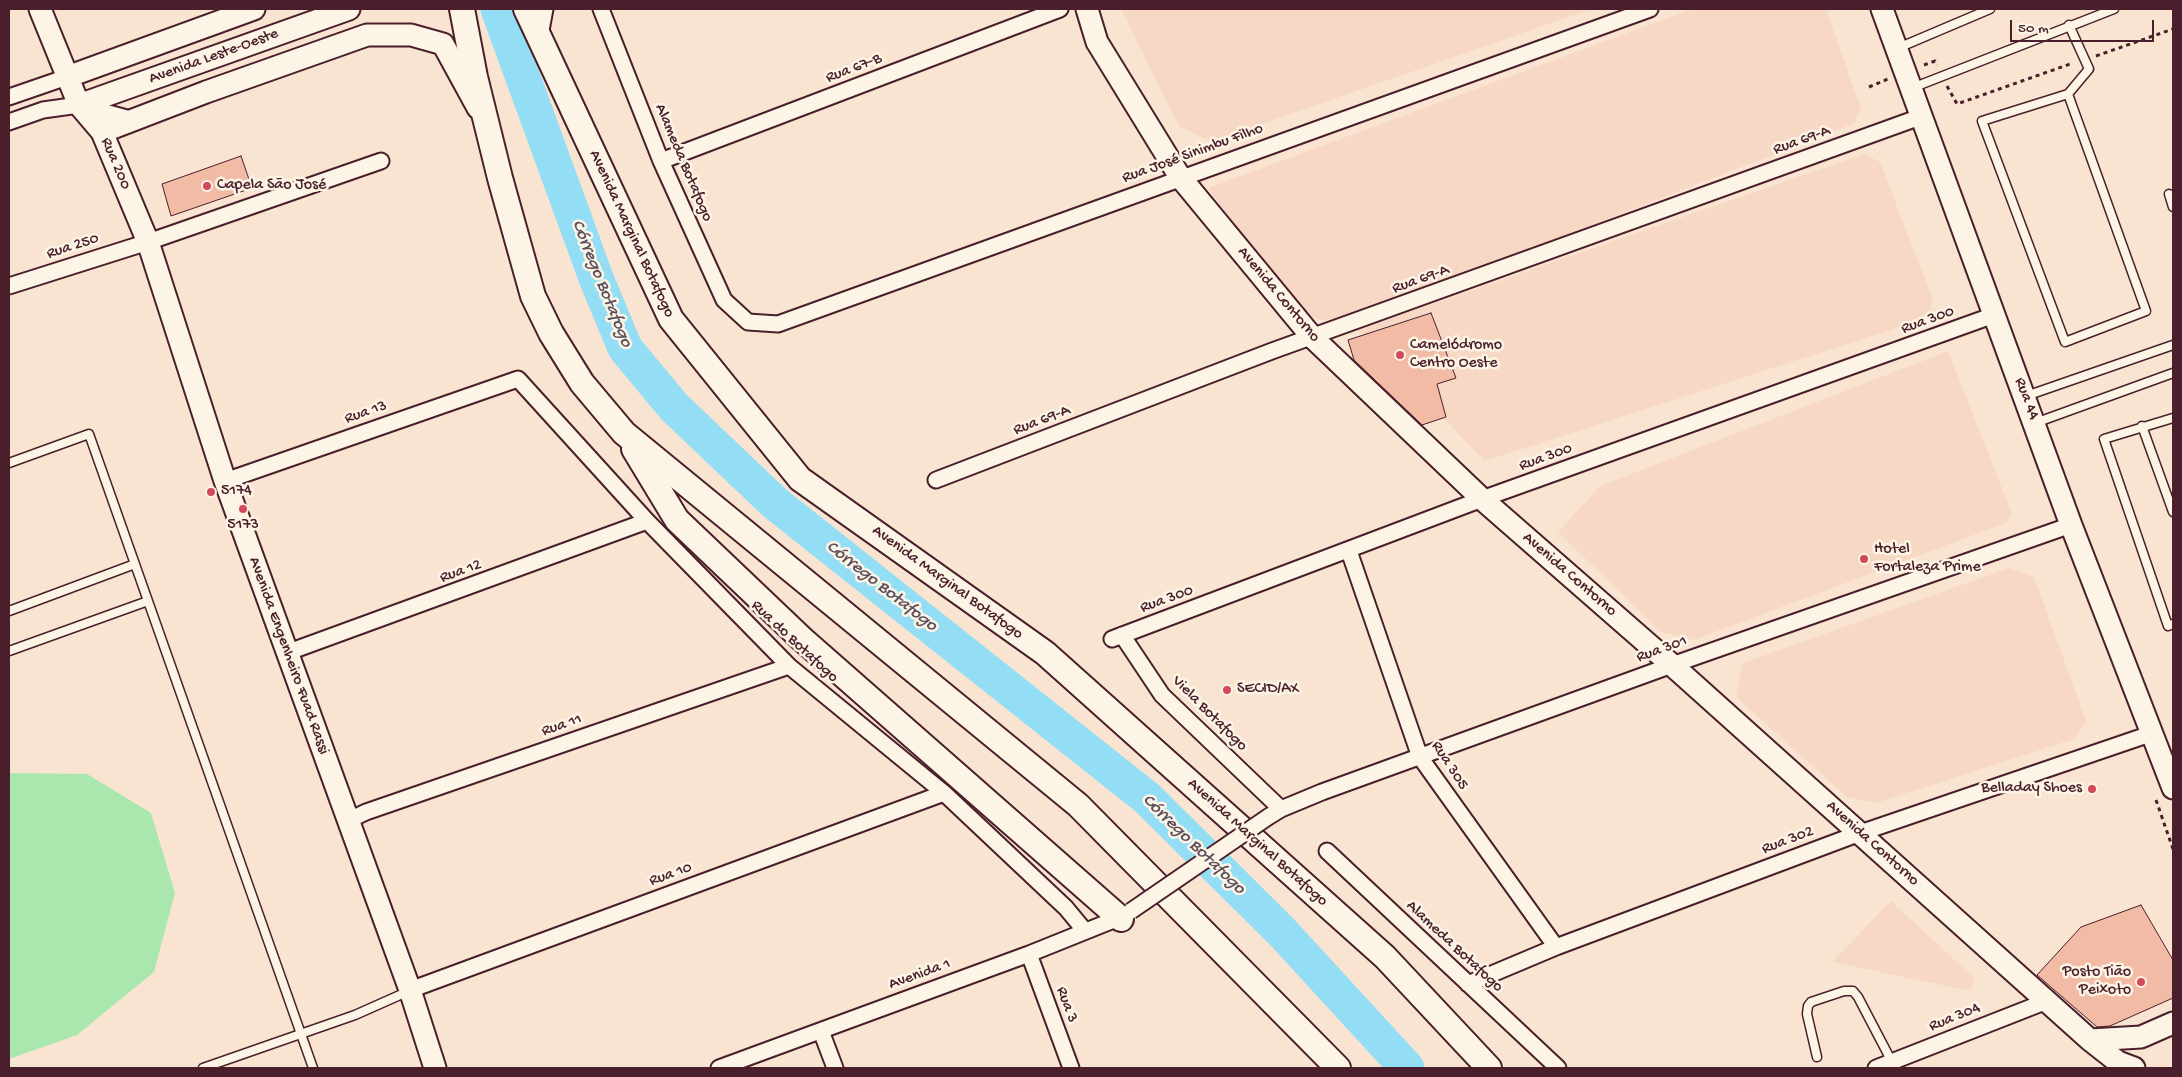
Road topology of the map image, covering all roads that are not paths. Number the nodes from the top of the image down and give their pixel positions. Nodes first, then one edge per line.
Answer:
1 (40, 9) edge
2 (254, 9) edge
3 (349, 9) edge
4 (462, 9) edge
5 (526, 9) edge
6 (545, 9) edge
7 (601, 9) edge
8 (1060, 9) edge
9 (1087, 9) edge
10 (1650, 9) edge
11 (1882, 9) edge
12 (1990, 9) edge
13 (2114, 9) edge
14 (2069, 25) junction
15 (540, 38) junction
16 (1896, 48) junction
17 (67, 77) junction
18 (1908, 80) junction
19 (2068, 94) junction
20 (9, 97) edge
21 (79, 105) junction
22 (1920, 117) junction
23 (134, 120) junction
24 (9, 122) edge
25 (486, 123) junction
26 (102, 132) junction
27 (381, 161) dead end
28 (661, 161) junction
29 (1180, 177) junction
30 (2168, 194) dead end
31 (2173, 207) edge
32 (148, 242) junction
33 (9, 286) edge
34 (1994, 315) junction
35 (748, 322) joint
36 (1312, 337) junction
37 (2173, 345) edge
38 (2173, 373) edge
39 (518, 379) joint
40 (2025, 397) junction
41 (2173, 418) edge
42 (2035, 423) junction
43 (2142, 426) junction
44 (624, 433) junction
45 (9, 463) edge
46 (225, 480) junction
47 (936, 480) dead end
48 (1482, 499) junction
49 (2173, 512) edge
50 (648, 521) junction
51 (2071, 525) junction
52 (1349, 551) junction
53 (135, 564) junction
54 (148, 601) junction
55 (9, 611) edge
56 (2173, 624) edge
57 (1117, 637) joint
58 (9, 650) edge
59 (286, 654) junction
60 (1672, 664) junction
61 (789, 666) junction
62 (2153, 733) junction
63 (1420, 757) junction
64 (2172, 782) edge
65 (944, 793) junction
66 (1282, 809) junction
67 (348, 821) junction
68 (1860, 833) junction
69 (1327, 851) dead end
70 (1126, 915) junction
71 (1085, 931) junction
72 (1556, 947) junction
73 (1028, 954) junction
74 (1468, 984) junction
75 (410, 990) junction
76 (2046, 1001) junction
77 (2173, 1023) edge
78 (821, 1031) junction
79 (301, 1035) junction
80 (2090, 1040) junction
81 (1817, 1057) dead end
82 (1892, 1062) junction
83 (202, 1068) edge
84 (314, 1068) edge
85 (435, 1068) edge
86 (719, 1068) edge
87 (834, 1068) edge
88 (1071, 1068) edge
89 (1338, 1068) edge
90 (1489, 1068) edge
91 (1558, 1068) edge
92 (1876, 1068) edge
93 (2134, 1068) edge

1 - 17 main road, Rua 200
2 - 17 main road, Avenida Leste-Oeste
3 - 21 main road, Avenida Leste-Oeste
4 - 25 main road
5 - 15 main road, Avenida Marginal Botafogo
6 - 15 street
7 - 28 street, Alameda Botafogo
8 - 28 street, Rua 67-B
9 - 29 main road, Avenida Contorno
10 - 29 street, Rua José Sinimbu Filho
11 - 16 main road, Rua 44
12 - 16 lane
13 - 14 lane
14 - 18 lane
14 - 19 lane
15 - 90 main road, Avenida Marginal Botafogo
16 - 18 main road, Rua 44
17 - 20 street
17 - 21 main road, Rua 200
18 - 22 main road, Rua 44
19 - 19 lane
21 - 23 street
21 - 24 street
21 - 26 main road, Rua 200
22 - 34 main road, Rua 44
22 - 36 street, Rua 69-A
23 - 25 main road
23 - 26 main road
25 - 44 main road
26 - 32 main road, Rua 200
27 - 32 street, Rua 250
28 - 35 street, Alameda Botafogo
29 - 35 street, Rua José Sinimbu Filho
29 - 36 main road, Avenida Contorno
30 - 31 lane
32 - 33 street, Rua 250
32 - 46 main road, Avenida Engenheiro Fuad Rassi
34 - 40 main road, Rua 44
34 - 48 street, Rua 300
36 - 47 street, Rua 69-A
36 - 48 main road, Avenida Contorno
37 - 40 lane
38 - 42 lane
39 - 46 street, Rua 13
39 - 50 street, Rua do Botafogo
40 - 42 main road, Rua 44
41 - 43 lane
42 - 51 main road, Rua 44
43 - 49 lane
43 - 56 lane
44 - 70 main road
44 - 89 main road
45 - 53 lane
46 - 59 main road, Avenida Engenheiro Fuad Rassi
48 - 52 street, Rua 300
48 - 60 main road, Avenida Contorno
50 - 59 street, Rua 12
50 - 61 street, Rua do Botafogo
51 - 60 street, Rua 301
51 - 62 main road, Rua 44
52 - 57 street, Rua 300
52 - 63 street, Rua 305
53 - 54 lane
53 - 55 lane
54 - 58 lane
54 - 79 lane
57 - 66 street, Viela Botafogo
59 - 67 main road, Avenida Engenheiro Fuad Rassi
60 - 63 street, Rua 301
60 - 68 main road, Avenida Contorno
61 - 65 street, Rua do Botafogo
61 - 67 street, Rua 11
62 - 64 main road, Rua 44
62 - 68 street, Rua 302
63 - 66 street, Rua 301
63 - 72 street, Rua 305
65 - 71 street, Rua do Botafogo
65 - 75 street, Rua 10
66 - 70 street, Rua 301, bridge
67 - 75 main road, Avenida Engenheiro Fuad Rassi
68 - 72 street, Rua 302
68 - 76 main road, Avenida Contorno
69 - 74 street, Alameda Botafogo
70 - 71 street, Avenida 1
71 - 73 street, Avenida 1
72 - 74 street, Rua 302
73 - 78 street, Avenida 1
73 - 88 street, Rua 3
74 - 91 street, Alameda Botafogo
75 - 79 lane
75 - 85 main road, Avenida Engenheiro Fuad Rassi
76 - 80 main road, Avenida Contorno
76 - 82 street, Rua 304
77 - 80 main road
78 - 86 street, Avenida 1
78 - 87 street
79 - 83 lane
79 - 84 lane
80 - 93 main road, Avenida Contorno
81 - 82 lane
82 - 92 street, Rua 304

